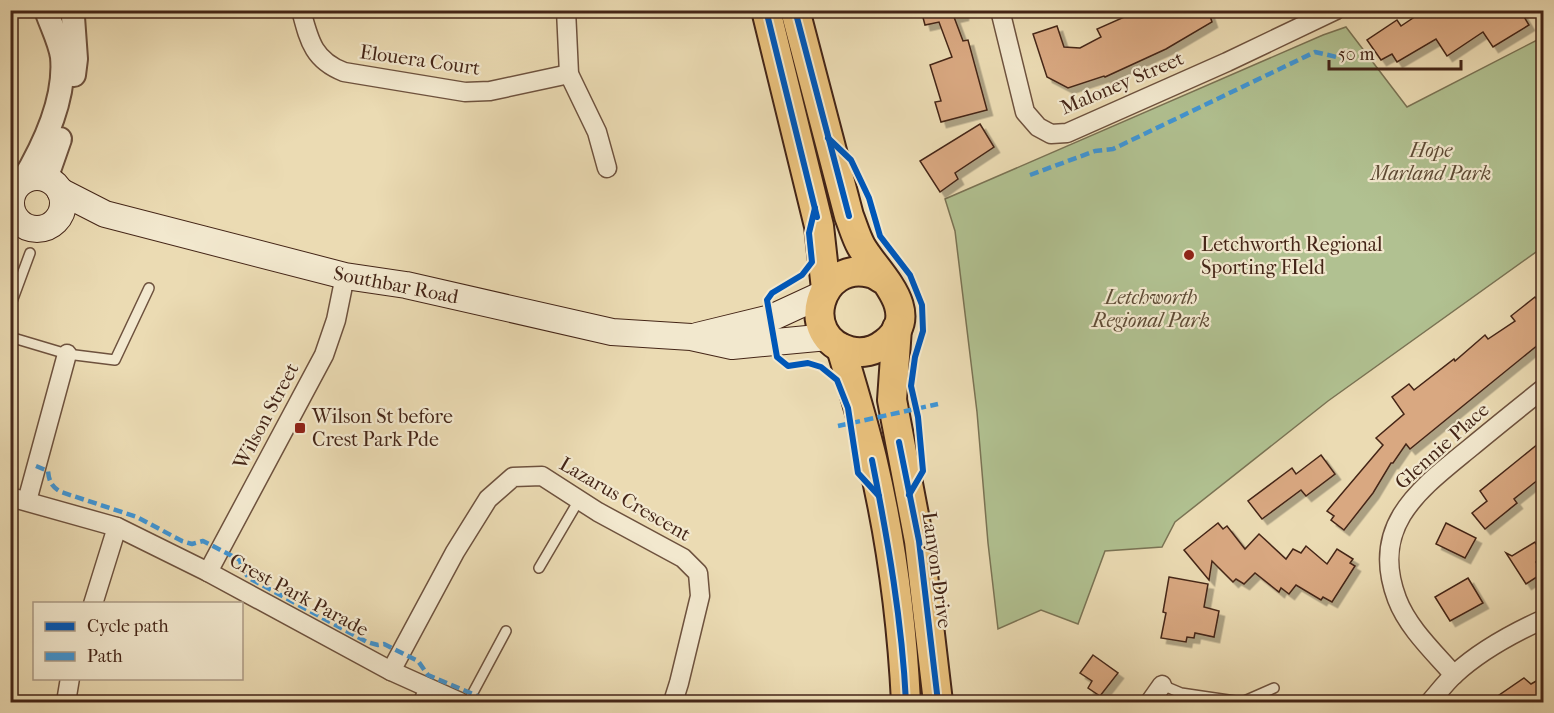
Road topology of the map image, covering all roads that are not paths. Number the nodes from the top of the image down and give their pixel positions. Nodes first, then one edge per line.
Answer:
1 (302, 10) edge
2 (566, 10) edge
3 (766, 10) edge
4 (795, 10) edge
5 (1000, 10) edge
6 (1336, 10) edge
7 (45, 12) edge
8 (79, 14) edge
9 (569, 74) junction
10 (607, 168) dead end
11 (25, 196) edge
12 (105, 214) junction
13 (56, 221) junction
14 (30, 254) dead end
15 (345, 276) junction
16 (886, 281) junction
17 (149, 288) dead end
18 (825, 291) junction
19 (10, 307) edge
20 (897, 328) junction
21 (10, 337) edge
22 (691, 337) junction
23 (834, 343) junction
24 (67, 354) junction
25 (1544, 388) edge
26 (19, 499) edge
27 (579, 500) junction
28 (117, 527) junction
29 (539, 568) dead end
30 (208, 572) junction
31 (93, 602) edge
32 (1544, 619) edge
33 (506, 631) dead end
34 (392, 671) junction
35 (1454, 675) junction
36 (70, 680) edge
37 (1162, 685) joint
38 (1274, 688) dead end
39 (422, 694) edge
40 (66, 702) edge
41 (460, 702) edge
42 (468, 702) edge
43 (673, 702) edge
44 (906, 702) edge
45 (938, 702) edge
46 (1150, 702) edge
47 (1430, 702) edge

1 - 9 street, Elouera Court
2 - 9 street
3 - 18 main road
4 - 16 main road
5 - 6 street, Maloney Street
7 - 8 street
7 - 11 street
8 - 11 street
9 - 10 street
11 - 12 main road, Southbar Road
11 - 13 main road
11 - 13 main road, Southbar Road
12 - 13 main road, Southbar Road
12 - 15 main road, Southbar Road
14 - 19 lane
15 - 22 main road, Southbar Road
15 - 30 street, Wilson Street
16 - 18 main road
16 - 20 main road
17 - 24 lane
18 - 22 main road, Southbar Road
18 - 23 main road
20 - 23 main road
20 - 45 main road, Lanyon Drive
21 - 24 lane
22 - 23 main road, Southbar Road
23 - 44 main road
24 - 26 street
25 - 35 street, Glennie Place
26 - 28 street, Crest Park Parade
27 - 29 lane
27 - 34 street, Lazarus Crescent
27 - 43 street, Lazarus Crescent
28 - 30 street, Crest Park Parade
28 - 31 street
30 - 34 street, Crest Park Parade
32 - 35 street
33 - 42 lane
34 - 39 street, Crest Park Parade
35 - 47 street
36 - 40 street
37 - 38 lane
37 - 46 street
39 - 41 street, Crest Park Parade

